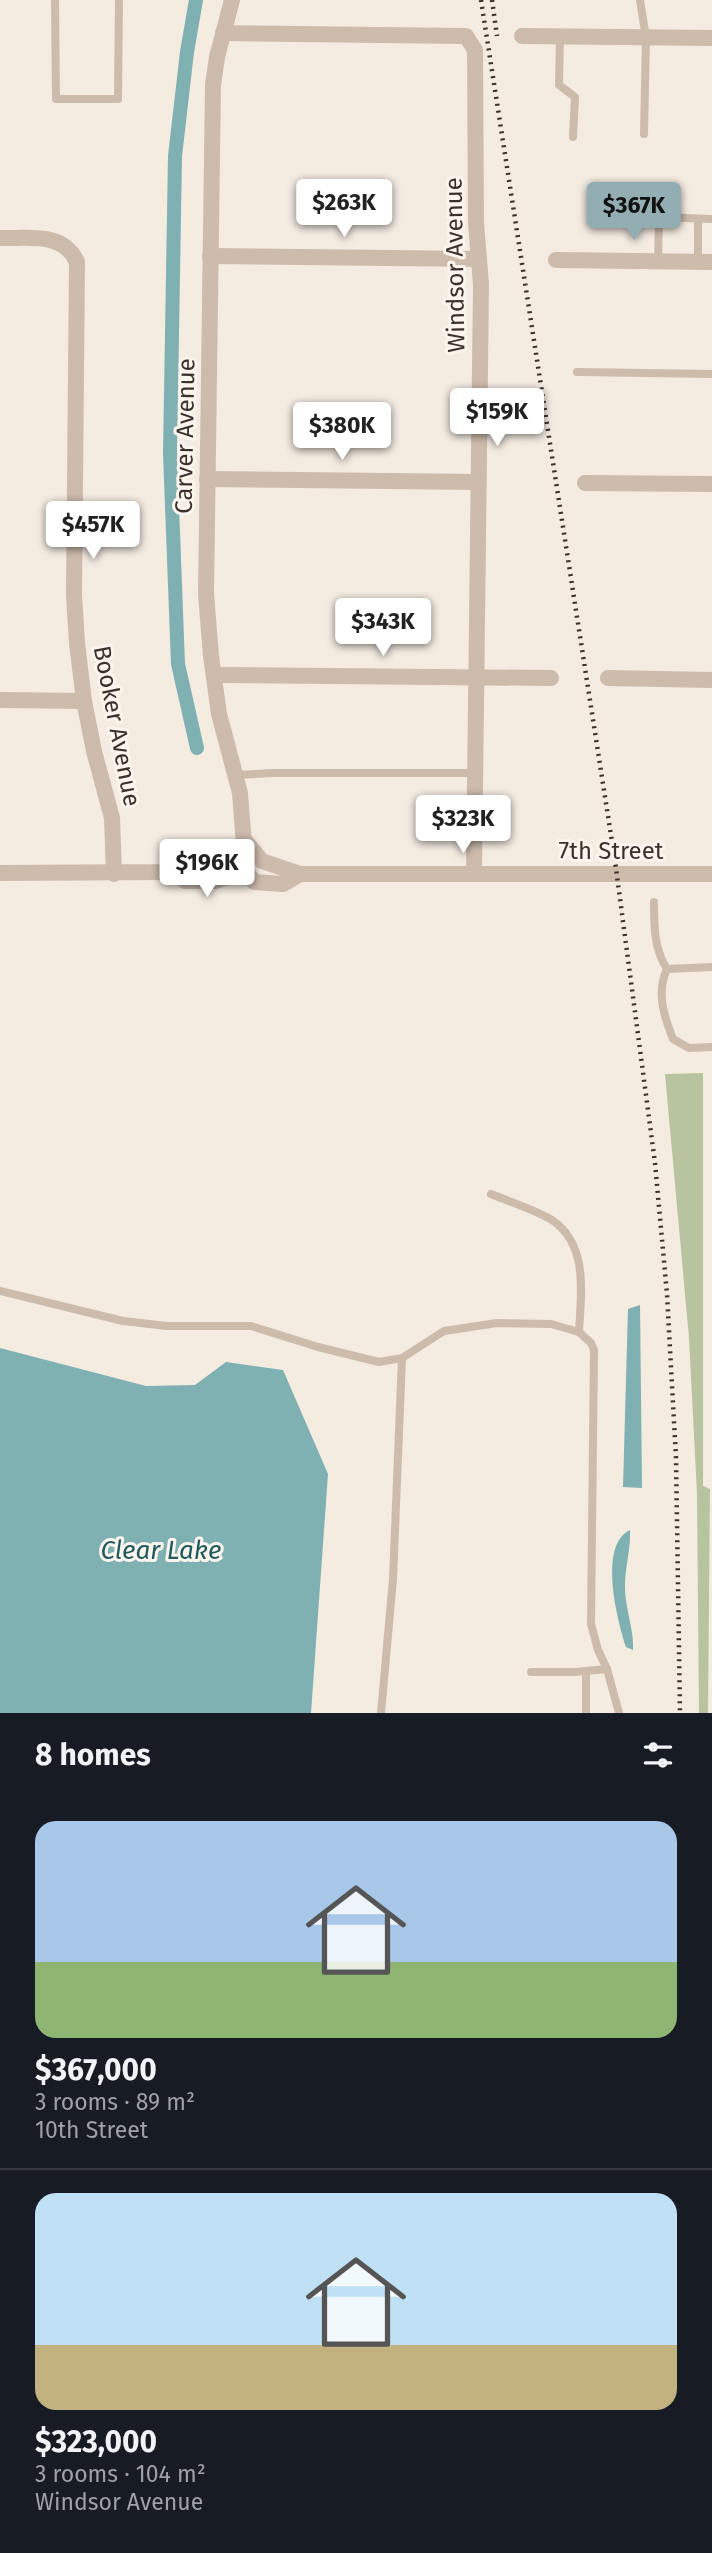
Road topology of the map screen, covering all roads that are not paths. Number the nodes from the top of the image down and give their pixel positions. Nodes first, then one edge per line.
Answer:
1 (55, 0) edge
2 (119, 0) edge
3 (232, 0) edge
4 (640, 0) edge
5 (223, 33) junction
6 (522, 36) dead end
7 (560, 37) junction
8 (646, 38) junction
9 (712, 38) edge
10 (644, 134) dead end
11 (573, 137) dead end
12 (698, 219) junction
13 (712, 219) edge
14 (0, 238) edge
15 (210, 256) junction
16 (479, 259) junction
17 (556, 260) dead end
18 (658, 261) junction
19 (705, 262) edge
20 (577, 372) dead end
21 (712, 374) edge
22 (207, 479) junction
23 (477, 482) junction
24 (585, 483) dead end
25 (712, 484) edge
26 (214, 675) junction
27 (477, 677) junction
28 (551, 678) dead end
29 (608, 678) dead end
30 (712, 680) edge
31 (0, 701) edge
32 (84, 701) junction
33 (475, 773) junction
34 (236, 775) junction
35 (245, 841) junction
36 (246, 871) junction
37 (172, 872) junction
38 (0, 873) edge
39 (474, 873) junction
40 (114, 874) junction
41 (300, 874) junction
42 (712, 874) edge
43 (654, 902) dead end
44 (712, 967) edge
45 (667, 969) junction
46 (712, 1047) edge
47 (491, 1194) dead end
48 (0, 1291) edge
49 (579, 1332) junction
50 (402, 1358) junction
51 (607, 1669) junction
52 (586, 1671) junction
53 (531, 1672) dead end
54 (381, 1713) edge
55 (586, 1713) edge
56 (619, 1713) edge

1 - 2 lane
3 - 5 street, Carver Avenue
4 - 8 lane
5 - 15 street, Carver Avenue
5 - 16 street, Windsor Avenue
6 - 7 street
7 - 8 street
7 - 11 lane
8 - 9 street
8 - 10 lane
12 - 13 lane
12 - 18 lane
12 - 19 lane
14 - 32 street, Booker Avenue
15 - 16 street
15 - 22 street, Carver Avenue
16 - 23 street, Windsor Avenue
17 - 18 street
18 - 19 street
20 - 21 lane
22 - 23 street
22 - 26 street, Carver Avenue
23 - 27 street, Windsor Avenue
24 - 25 street
26 - 27 street
26 - 34 street, Carver Avenue
27 - 28 street
27 - 33 street, Windsor Avenue
29 - 30 street
31 - 32 street
32 - 40 street, Booker Avenue
33 - 34 lane
33 - 39 street, Windsor Avenue
34 - 35 street, Carver Avenue
35 - 36 street, Carver Avenue
35 - 37 street
35 - 41 street, 7th Street
36 - 37 street
36 - 41 street, 7th Street
37 - 40 street
38 - 40 street
39 - 41 street, 7th Street
39 - 42 street, 7th Street
43 - 45 lane
44 - 45 lane
45 - 46 lane
47 - 49 lane
48 - 50 lane
49 - 50 lane
49 - 51 lane
50 - 54 lane
51 - 52 lane
51 - 56 lane
52 - 53 lane
52 - 55 lane

